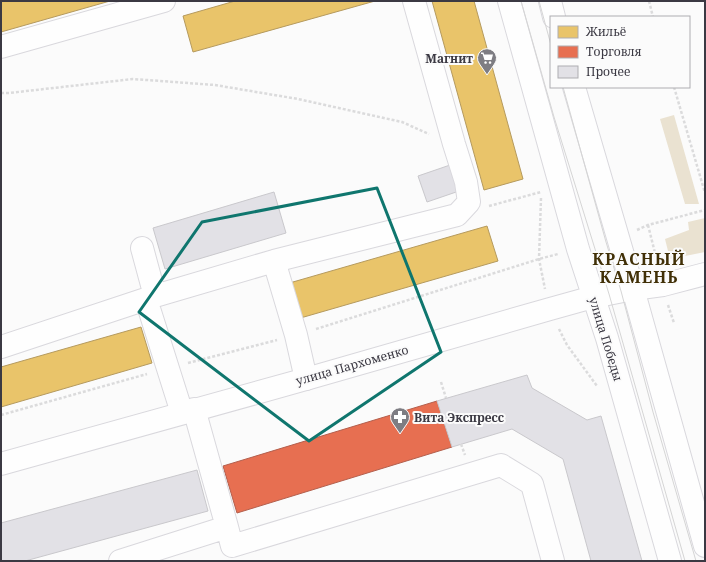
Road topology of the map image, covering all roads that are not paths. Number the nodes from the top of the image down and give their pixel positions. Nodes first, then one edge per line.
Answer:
1 (164, 1) edge
2 (414, 1) edge
3 (508, 1) edge
4 (550, 1) edge
5 (554, 16) edge
6 (1, 47) edge
7 (574, 88) edge
8 (142, 248) dead end
9 (274, 261) junction
10 (705, 274) edge
11 (633, 289) junction
12 (593, 297) junction
13 (151, 298) junction
14 (1, 347) edge
15 (306, 379) junction
16 (188, 411) junction
17 (1, 464) edge
18 (232, 545) edge
19 (705, 546) edge
20 (120, 561) edge
21 (553, 561) edge
22 (670, 561) edge

1 - 6 main road
2 - 9 main road
3 - 12 main road, улица Победы
4 - 5 main road
7 - 11 main road
8 - 13 main road
9 - 13 main road
9 - 15 main road
10 - 11 main road, улица Пархоменко
11 - 12 main road, улица Пархоменко
11 - 19 main road
12 - 15 main road, улица Пархоменко
12 - 22 main road, улица Победы
13 - 14 main road
13 - 16 main road
15 - 16 main road, улица Пархоменко
16 - 17 main road, улица Пархоменко
16 - 18 main road
18 - 20 main road
18 - 21 main road

